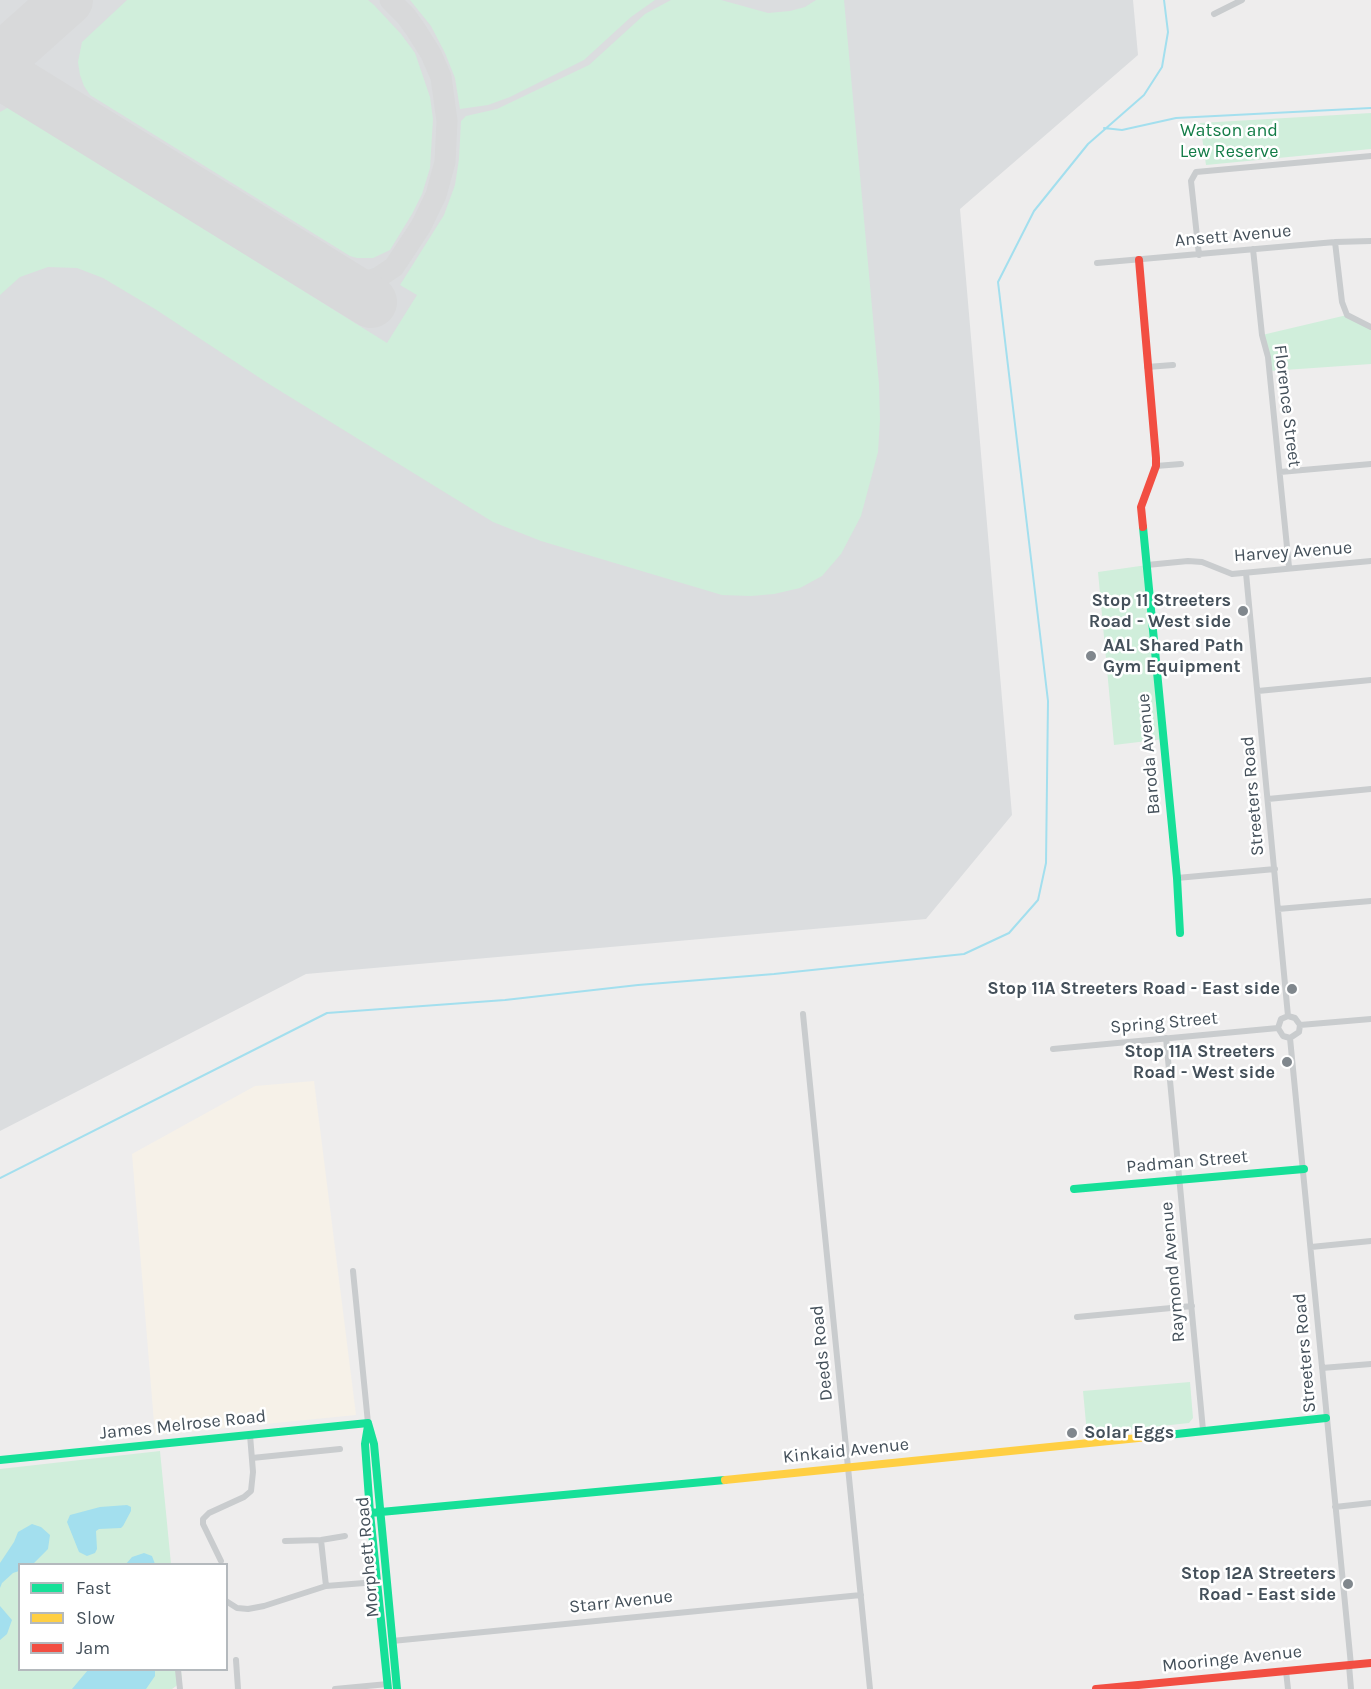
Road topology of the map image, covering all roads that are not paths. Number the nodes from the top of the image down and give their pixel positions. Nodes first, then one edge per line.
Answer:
1 (1242, 0) edge
2 (1214, 15) dead end
3 (1371, 156) edge
4 (1371, 241) edge
5 (1335, 242) junction
6 (1253, 249) junction
7 (1198, 255) junction
8 (1139, 260) junction
9 (1097, 263) dead end
10 (1371, 327) edge
11 (1173, 365) dead end
12 (1147, 368) junction
13 (1181, 464) dead end
14 (1371, 464) edge
15 (1156, 466) junction
16 (1280, 472) junction
17 (1371, 561) edge
18 (1147, 565) junction
19 (1289, 567) junction
20 (1246, 573) junction
21 (1371, 680) edge
22 (1258, 691) junction
23 (1371, 789) edge
24 (1268, 799) junction
25 (1275, 869) junction
26 (1177, 878) junction
27 (1371, 901) edge
28 (1278, 909) junction
29 (1180, 933) dead end
30 (804, 1014) dead end
31 (1288, 1016) junction
32 (1371, 1019) edge
33 (1300, 1025) junction
34 (1278, 1028) junction
35 (1166, 1038) junction
36 (1290, 1038) junction
37 (1053, 1049) dead end
38 (1304, 1169) junction
39 (1180, 1179) junction
40 (1074, 1189) dead end
41 (1371, 1241) edge
42 (1311, 1247) junction
43 (353, 1270) dead end
44 (1192, 1306) junction
45 (1077, 1317) dead end
46 (1371, 1364) edge
47 (1322, 1368) junction
48 (1326, 1418) junction
49 (368, 1423) junction
50 (1203, 1430) junction
51 (249, 1435) junction
52 (340, 1449) dead end
53 (252, 1458) junction
54 (0, 1460) edge
55 (848, 1468) junction
56 (1371, 1503) edge
57 (1335, 1507) junction
58 (380, 1512) junction
59 (369, 1513) junction
60 (345, 1536) dead end
61 (321, 1540) junction
62 (285, 1541) dead end
63 (221, 1560) dead end
64 (377, 1582) junction
65 (326, 1586) junction
66 (861, 1595) junction
67 (228, 1602) edge
68 (388, 1642) junction
69 (236, 1660) dead end
70 (1371, 1663) edge
71 (1350, 1665) junction
72 (178, 1671) edge
73 (1286, 1671) junction
74 (388, 1686) edge
75 (1156, 1686) edge
76 (180, 1689) edge
77 (238, 1689) edge
78 (336, 1689) edge
79 (397, 1689) edge
80 (870, 1689) edge
81 (1096, 1689) edge
82 (1287, 1689) edge
83 (1351, 1689) edge

1 - 2 street
3 - 7 street
4 - 5 street, Ansett Avenue
5 - 6 street, Ansett Avenue
5 - 10 street
6 - 7 street, Ansett Avenue
6 - 16 street, Florence Street
7 - 8 street, Ansett Avenue
8 - 9 street, Ansett Avenue
8 - 12 street, Baroda Avenue
11 - 12 street
12 - 15 street, Baroda Avenue
13 - 15 street
14 - 16 street
15 - 18 street, Baroda Avenue
16 - 19 street, Florence Street
17 - 19 street, Harvey Avenue
18 - 20 street, Harvey Avenue
18 - 26 street, Baroda Avenue
19 - 20 street, Harvey Avenue
20 - 22 street, Streeters Road
21 - 22 street
22 - 24 street, Streeters Road
23 - 24 street
24 - 25 street, Streeters Road
25 - 26 street
25 - 28 street, Streeters Road
26 - 29 street, Baroda Avenue
27 - 28 street
28 - 31 street, Streeters Road
30 - 55 street, Deeds Road
31 - 33 street
31 - 34 street
32 - 33 street
33 - 36 street
34 - 35 street, Spring Street
34 - 36 street
35 - 37 street, Spring Street
35 - 39 street, Raymond Avenue
36 - 38 street, Streeters Road
38 - 39 street, Padman Street
38 - 42 street, Streeters Road
39 - 40 street, Padman Street
39 - 44 street, Raymond Avenue
41 - 42 street
42 - 47 street, Streeters Road
43 - 49 street, Morphett Road
44 - 45 street
44 - 50 street, Raymond Avenue
46 - 47 street
47 - 48 street, Streeters Road
48 - 50 street, Kinkaid Avenue
48 - 57 street, Streeters Road
49 - 51 street, James Melrose Road
49 - 58 street, Morphett Road
49 - 59 street, Morphett Road
50 - 55 street, Kinkaid Avenue
51 - 53 street
51 - 54 street, James Melrose Road
52 - 53 street
53 - 63 street
55 - 58 street, Kinkaid Avenue
55 - 66 street, Deeds Road
56 - 57 street
57 - 71 street, Streeters Road
58 - 59 street, Kinkaid Avenue
58 - 68 street, Morphett Road
59 - 64 street, Morphett Road
60 - 61 street
61 - 62 street
61 - 65 street
64 - 65 street
64 - 68 street, Morphett Road
65 - 67 street
66 - 68 street, Starr Avenue
66 - 80 street, Deeds Road
68 - 74 street, Morphett Road
68 - 79 street, Morphett Road
69 - 77 street
70 - 71 street, Mooringe Avenue
71 - 73 street, Mooringe Avenue
71 - 83 street, Streeters Road
72 - 76 street
73 - 75 street, Mooringe Avenue
73 - 82 street
74 - 78 street
75 - 81 street, Mooringe Avenue

